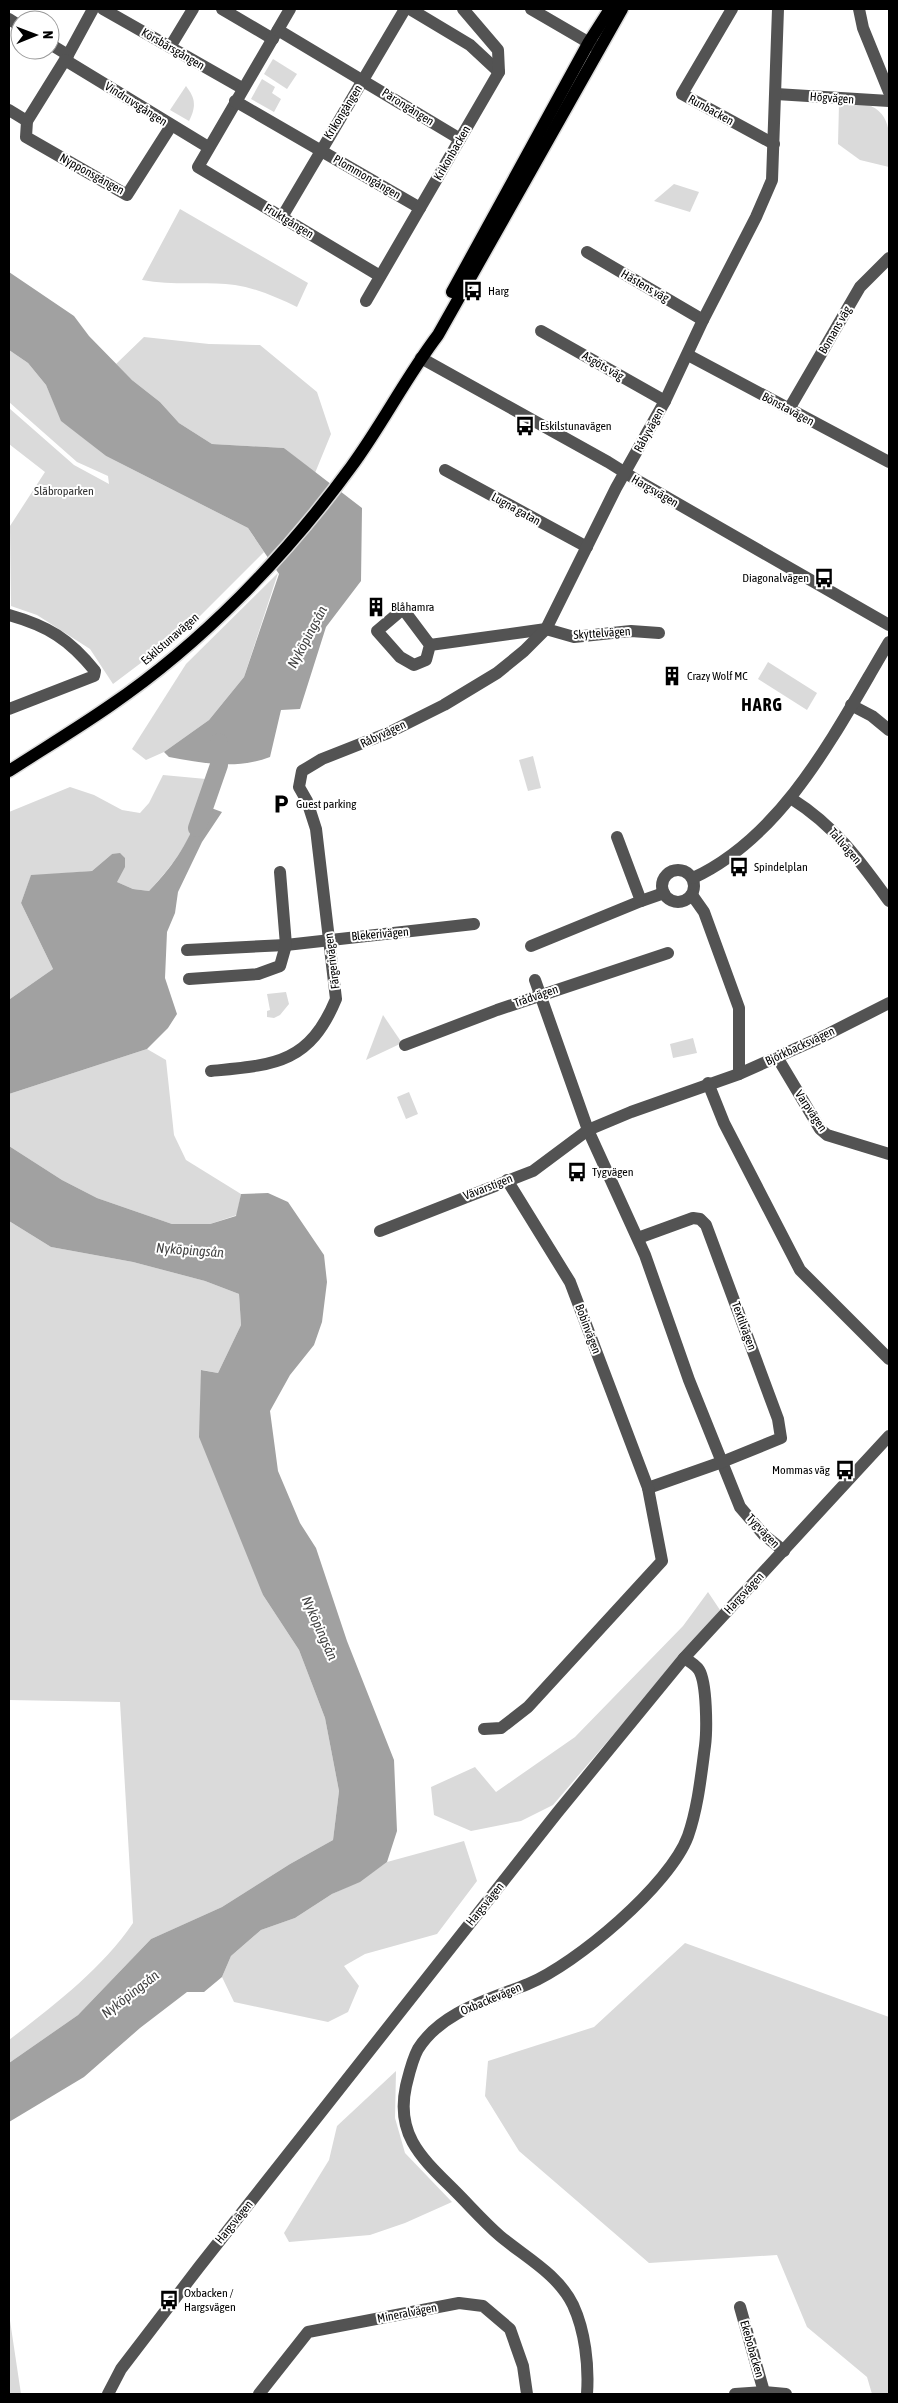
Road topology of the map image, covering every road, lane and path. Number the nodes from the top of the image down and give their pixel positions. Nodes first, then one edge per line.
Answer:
1 (193, 9) edge
2 (222, 9) edge
3 (290, 9) edge
4 (405, 9) edge
5 (410, 9) edge
6 (463, 9) edge
7 (532, 9) edge
8 (610, 9) edge
9 (622, 9) edge
10 (732, 9) edge
11 (778, 9) edge
12 (859, 9) edge
13 (94, 10) edge
14 (551, 13) edge
15 (275, 34) junction
16 (593, 45) junction
17 (170, 47) junction
18 (60, 52) edge
19 (66, 57) junction
20 (500, 72) junction
21 (363, 80) junction
22 (242, 88) junction
23 (889, 92) edge
24 (776, 94) junction
25 (235, 101) junction
26 (889, 101) edge
27 (9, 110) edge
28 (27, 121) junction
29 (171, 126) junction
30 (460, 140) junction
31 (774, 144) junction
32 (208, 147) junction
33 (320, 150) junction
34 (420, 208) junction
35 (282, 217) junction
36 (587, 252) dead end
37 (889, 258) edge
38 (380, 276) junction
39 (366, 301) dead end
40 (703, 320) junction
41 (541, 331) dead end
42 (688, 355) junction
43 (421, 358) junction
44 (665, 401) junction
45 (788, 409) junction
46 (889, 462) edge
47 (445, 470) dead end
48 (625, 473) junction
49 (587, 547) junction
50 (9, 615) edge
51 (889, 625) edge
52 (546, 629) junction
53 (659, 633) dead end
54 (889, 642) edge
55 (430, 645) junction
56 (851, 706) junction
57 (9, 709) edge
58 (889, 730) edge
59 (41, 750) junction
60 (9, 764) edge
61 (9, 770) edge
62 (302, 771) joint
63 (792, 799) junction
64 (617, 837) dead end
65 (280, 872) dead end
66 (693, 878) junction
67 (664, 893) junction
68 (692, 895) junction
69 (641, 901) junction
70 (889, 902) edge
71 (474, 924) dead end
72 (330, 939) junction
73 (286, 945) junction
74 (531, 946) dead end
75 (187, 950) dead end
76 (668, 953) dead end
77 (189, 979) dead end
78 (535, 980) dead end
79 (541, 995) junction
80 (889, 1002) edge
81 (405, 1045) dead end
82 (777, 1057) junction
83 (211, 1071) dead end
84 (738, 1074) junction
85 (708, 1083) junction
86 (588, 1130) junction
87 (889, 1154) edge
88 (507, 1180) junction
89 (380, 1231) dead end
90 (638, 1238) junction
91 (889, 1359) edge
92 (889, 1436) edge
93 (722, 1462) junction
94 (648, 1488) junction
95 (784, 1552) junction
96 (684, 1658) junction
97 (484, 1729) dead end
98 (740, 2307) dead end
99 (764, 2392) junction
100 (108, 2394) edge
101 (258, 2394) edge
102 (527, 2394) edge
103 (587, 2394) edge
104 (735, 2394) edge
105 (786, 2394) edge

1 - 17 street
2 - 15 street, Pärongången
3 - 15 street
4 - 21 street, Krikongången
5 - 20 street
6 - 20 street
7 - 14 street
8 - 16 main road, Eskilstunavägen
9 - 16 main road, Eskilstunavägen
10 - 31 street, Runbacken
11 - 24 street, Råbyvägen
12 - 23 street
13 - 17 street, Körsbärsgången
13 - 19 street
14 - 16 street
15 - 21 street, Pärongången
15 - 22 street
16 - 43 main road, Eskilstunavägen
17 - 22 street, Körsbärsgången
18 - 19 street, Vindruvsgången
19 - 28 street
19 - 29 street, Vindruvsgången
20 - 30 street, Krikonbacken
21 - 30 street, Pärongången
21 - 33 street, Krikongången
22 - 25 street
24 - 26 street, Högvägen
24 - 31 street, Råbyvägen
25 - 32 street
25 - 33 street, Plommongången
27 - 28 street
28 - 29 street, Nypponsgången
29 - 32 street, Vindruvsgången
30 - 34 street, Krikonbacken
31 - 40 street, Råbyvägen
32 - 35 street, Fruktgången
33 - 34 street, Plommongången
33 - 35 street, Krikongången
34 - 38 street, Krikonbacken
35 - 38 street, Fruktgången
36 - 40 street, Hästens väg
37 - 45 street, Bomans väg
38 - 39 street, Krikonbacken
40 - 42 street, Råbyvägen
41 - 44 street, Asgöts väg
42 - 44 street, Råbyvägen
42 - 45 street, Bönstavägen
43 - 48 street, Hargsvägen
43 - 59 main road, Eskilstunavägen
44 - 48 street, Råbyvägen
45 - 46 street, Bönstavägen
47 - 49 street, Lugna gatan
48 - 49 street, Råbyvägen
48 - 51 street, Hargsvägen
49 - 52 street, Råbyvägen
50 - 57 street
52 - 53 street, Skyttelvägen
52 - 55 street
52 - 62 street, Råbyvägen
54 - 56 street
55 - 55 street
56 - 58 street
56 - 63 street
59 - 60 main road, Eskilstunavägen
59 - 61 main road, Eskilstunavägen
62 - 72 street, Färgerivägen
63 - 66 street
63 - 70 street, Tallvägen
64 - 69 street
65 - 73 street
66 - 67 street
66 - 68 street
67 - 68 street
67 - 69 street
68 - 84 street
69 - 74 street
71 - 72 street, Blekerivägen
72 - 73 street, Blekerivägen
72 - 83 street, Färgerivägen
73 - 75 street, Blekerivägen
73 - 77 street
76 - 79 street, Trådvägen
78 - 79 street, Tygvägen
79 - 81 street, Trådvägen
79 - 86 street, Tygvägen
80 - 82 street, Björkbacksvägen
82 - 84 street, Björkbacksvägen
82 - 87 street, Varpvägen
84 - 85 street, Björkbacksvägen
85 - 86 street
85 - 91 street
86 - 88 street, Vävarstigen
86 - 90 street, Tygvägen
88 - 89 street, Vävarstigen
88 - 94 street, Bobinvägen
90 - 93 street, Tygvägen
90 - 93 street, Textilvägen
92 - 95 street, Hargsvägen
93 - 94 street
93 - 95 street, Tygvägen
94 - 97 street, Bobinvägen
95 - 96 street, Hargsvägen
96 - 100 street, Hargsvägen
96 - 103 street, Oxbackevägen
98 - 99 street, Ekebobacken
99 - 104 street, Ekebobacken
99 - 105 street, Ekebobacken
101 - 102 street, Mineralvägen

